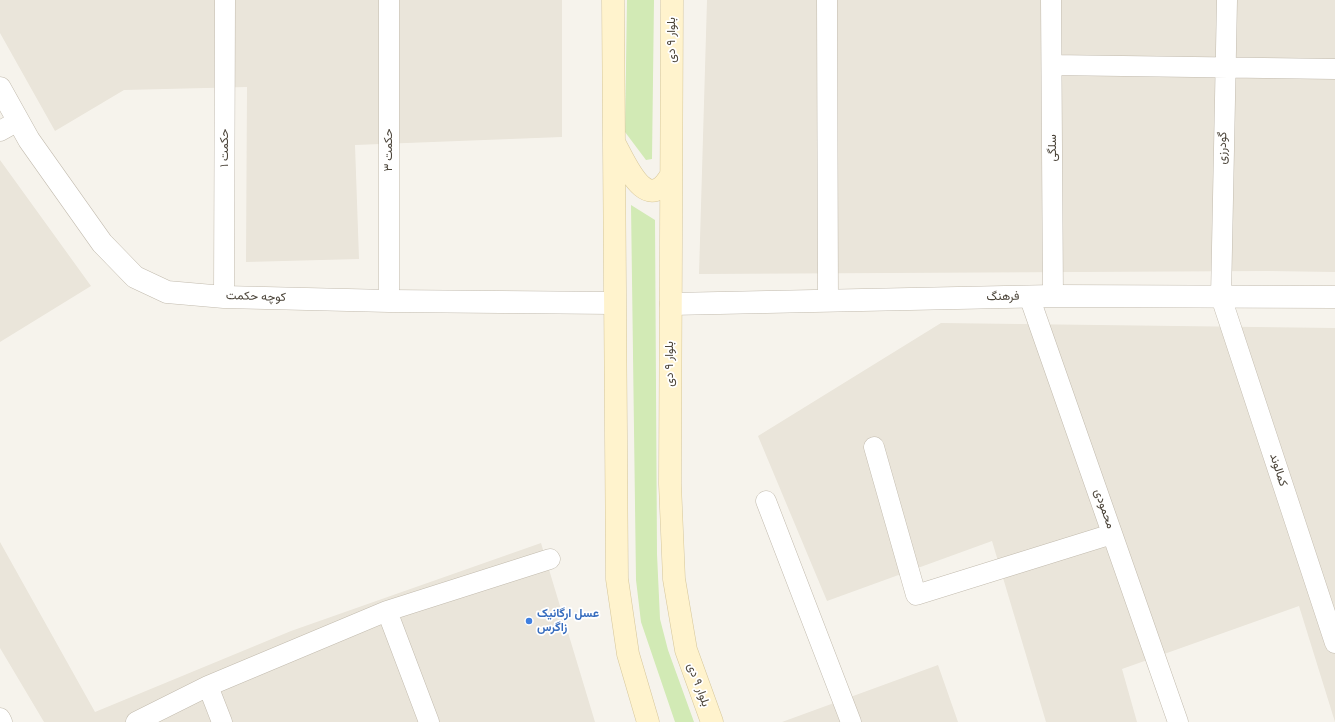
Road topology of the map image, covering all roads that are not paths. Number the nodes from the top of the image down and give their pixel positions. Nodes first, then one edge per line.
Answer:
1 (225, 0) edge
2 (389, 0) edge
3 (613, 0) edge
4 (672, 0) edge
5 (827, 0) edge
6 (1051, 0) edge
7 (1227, 0) edge
8 (1052, 65) junction
9 (1224, 68) junction
10 (1335, 70) edge
11 (0, 88) edge
12 (9, 126) edge
13 (614, 141) junction
14 (671, 175) junction
15 (224, 296) junction
16 (1029, 296) junction
17 (1053, 296) junction
18 (1221, 297) junction
19 (1335, 297) edge
20 (388, 301) junction
21 (828, 301) junction
22 (614, 304) junction
23 (671, 304) junction
24 (874, 447) dead end
25 (766, 501) dead end
26 (1112, 534) junction
27 (550, 559) dead end
28 (387, 611) junction
29 (1335, 643) edge
30 (208, 686) junction
31 (0, 718) edge
32 (2, 722) edge
33 (136, 722) edge
34 (222, 722) edge
35 (429, 722) edge
36 (648, 722) edge
37 (712, 722) edge
38 (851, 722) edge
39 (1178, 722) edge

1 - 15 street, حکمت ۱
2 - 20 street, حکمت ۳
3 - 13 main road
4 - 14 main road, بلوار ۹ دی
5 - 21 street
6 - 8 street, سلگی
7 - 9 street, گودرزی
8 - 9 street
8 - 17 street, سلگی
9 - 10 street
9 - 18 street, گودرزی
11 - 12 street, کوچه حکمت
12 - 15 street, کوچه حکمت
13 - 14 main road
13 - 22 main road
14 - 23 main road, بلوار ۹ دی
15 - 20 street, کوچه حکمت
16 - 17 street, فرهنگ
16 - 21 street, فرهنگ
16 - 26 street, محمودی
17 - 18 street, فرهنگ
18 - 19 street, فرهنگ
18 - 29 street, کمالوند
20 - 22 street, کوچه حکمت
21 - 23 street, فرهنگ
22 - 36 main road
23 - 37 main road, بلوار ۹ دی
24 - 26 street
25 - 38 street
26 - 39 street, محمودی
27 - 28 street
28 - 30 street
28 - 35 street
30 - 33 street
30 - 34 street
31 - 32 street

